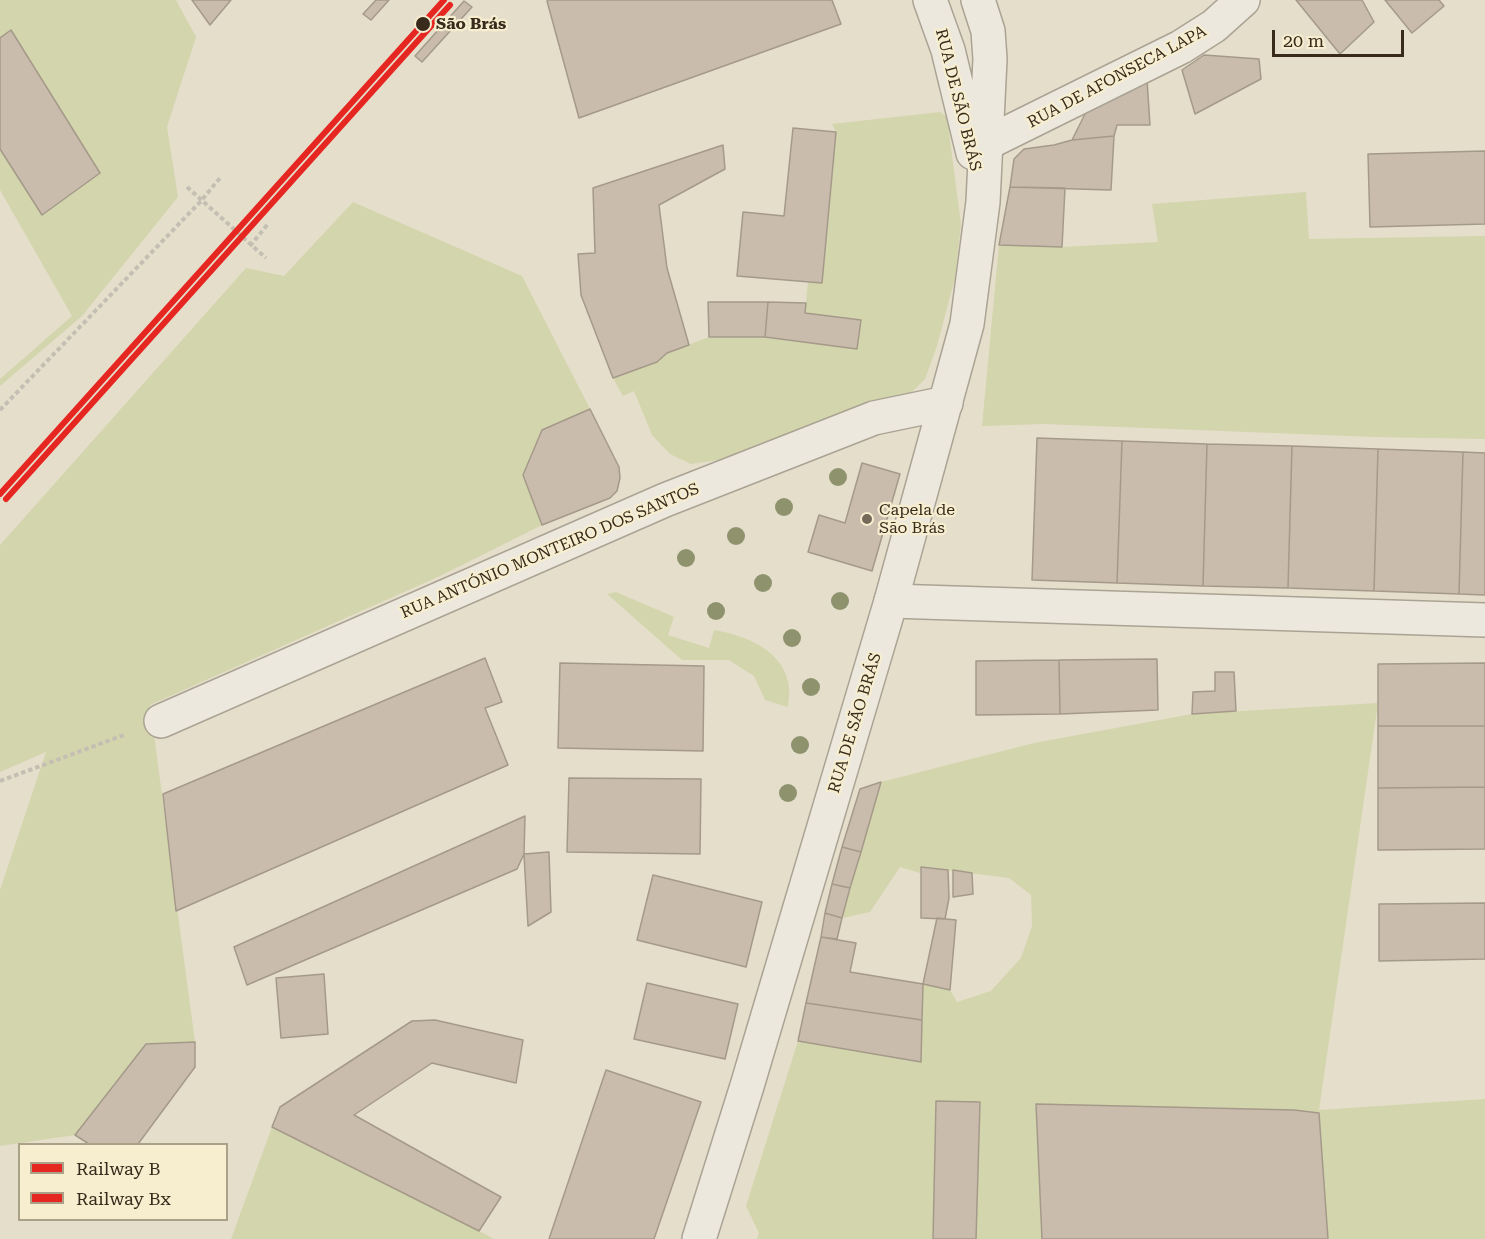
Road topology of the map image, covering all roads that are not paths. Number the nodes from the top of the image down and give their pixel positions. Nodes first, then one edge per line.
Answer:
1 (930, 0) edge
2 (978, 0) edge
3 (1243, 0) edge
4 (985, 144) junction
5 (982, 201) junction
6 (946, 404) junction
7 (891, 602) junction
8 (1485, 620) edge
9 (161, 721) road end
10 (699, 1239) edge

1 - 5 street, RUA DE SÃO BRÁS
2 - 4 street, RUA DE SÃO BRÁS
3 - 4 street, RUA DE AFONSECA LAPA
4 - 5 street, RUA DE SÃO BRÁS
5 - 6 street, RUA DE SÃO BRÁS
6 - 7 street, RUA DE SÃO BRÁS
6 - 9 street, RUA ANTÓNIO MONTEIRO DOS SANTOS
7 - 8 street
7 - 10 street, RUA DE SÃO BRÁS

